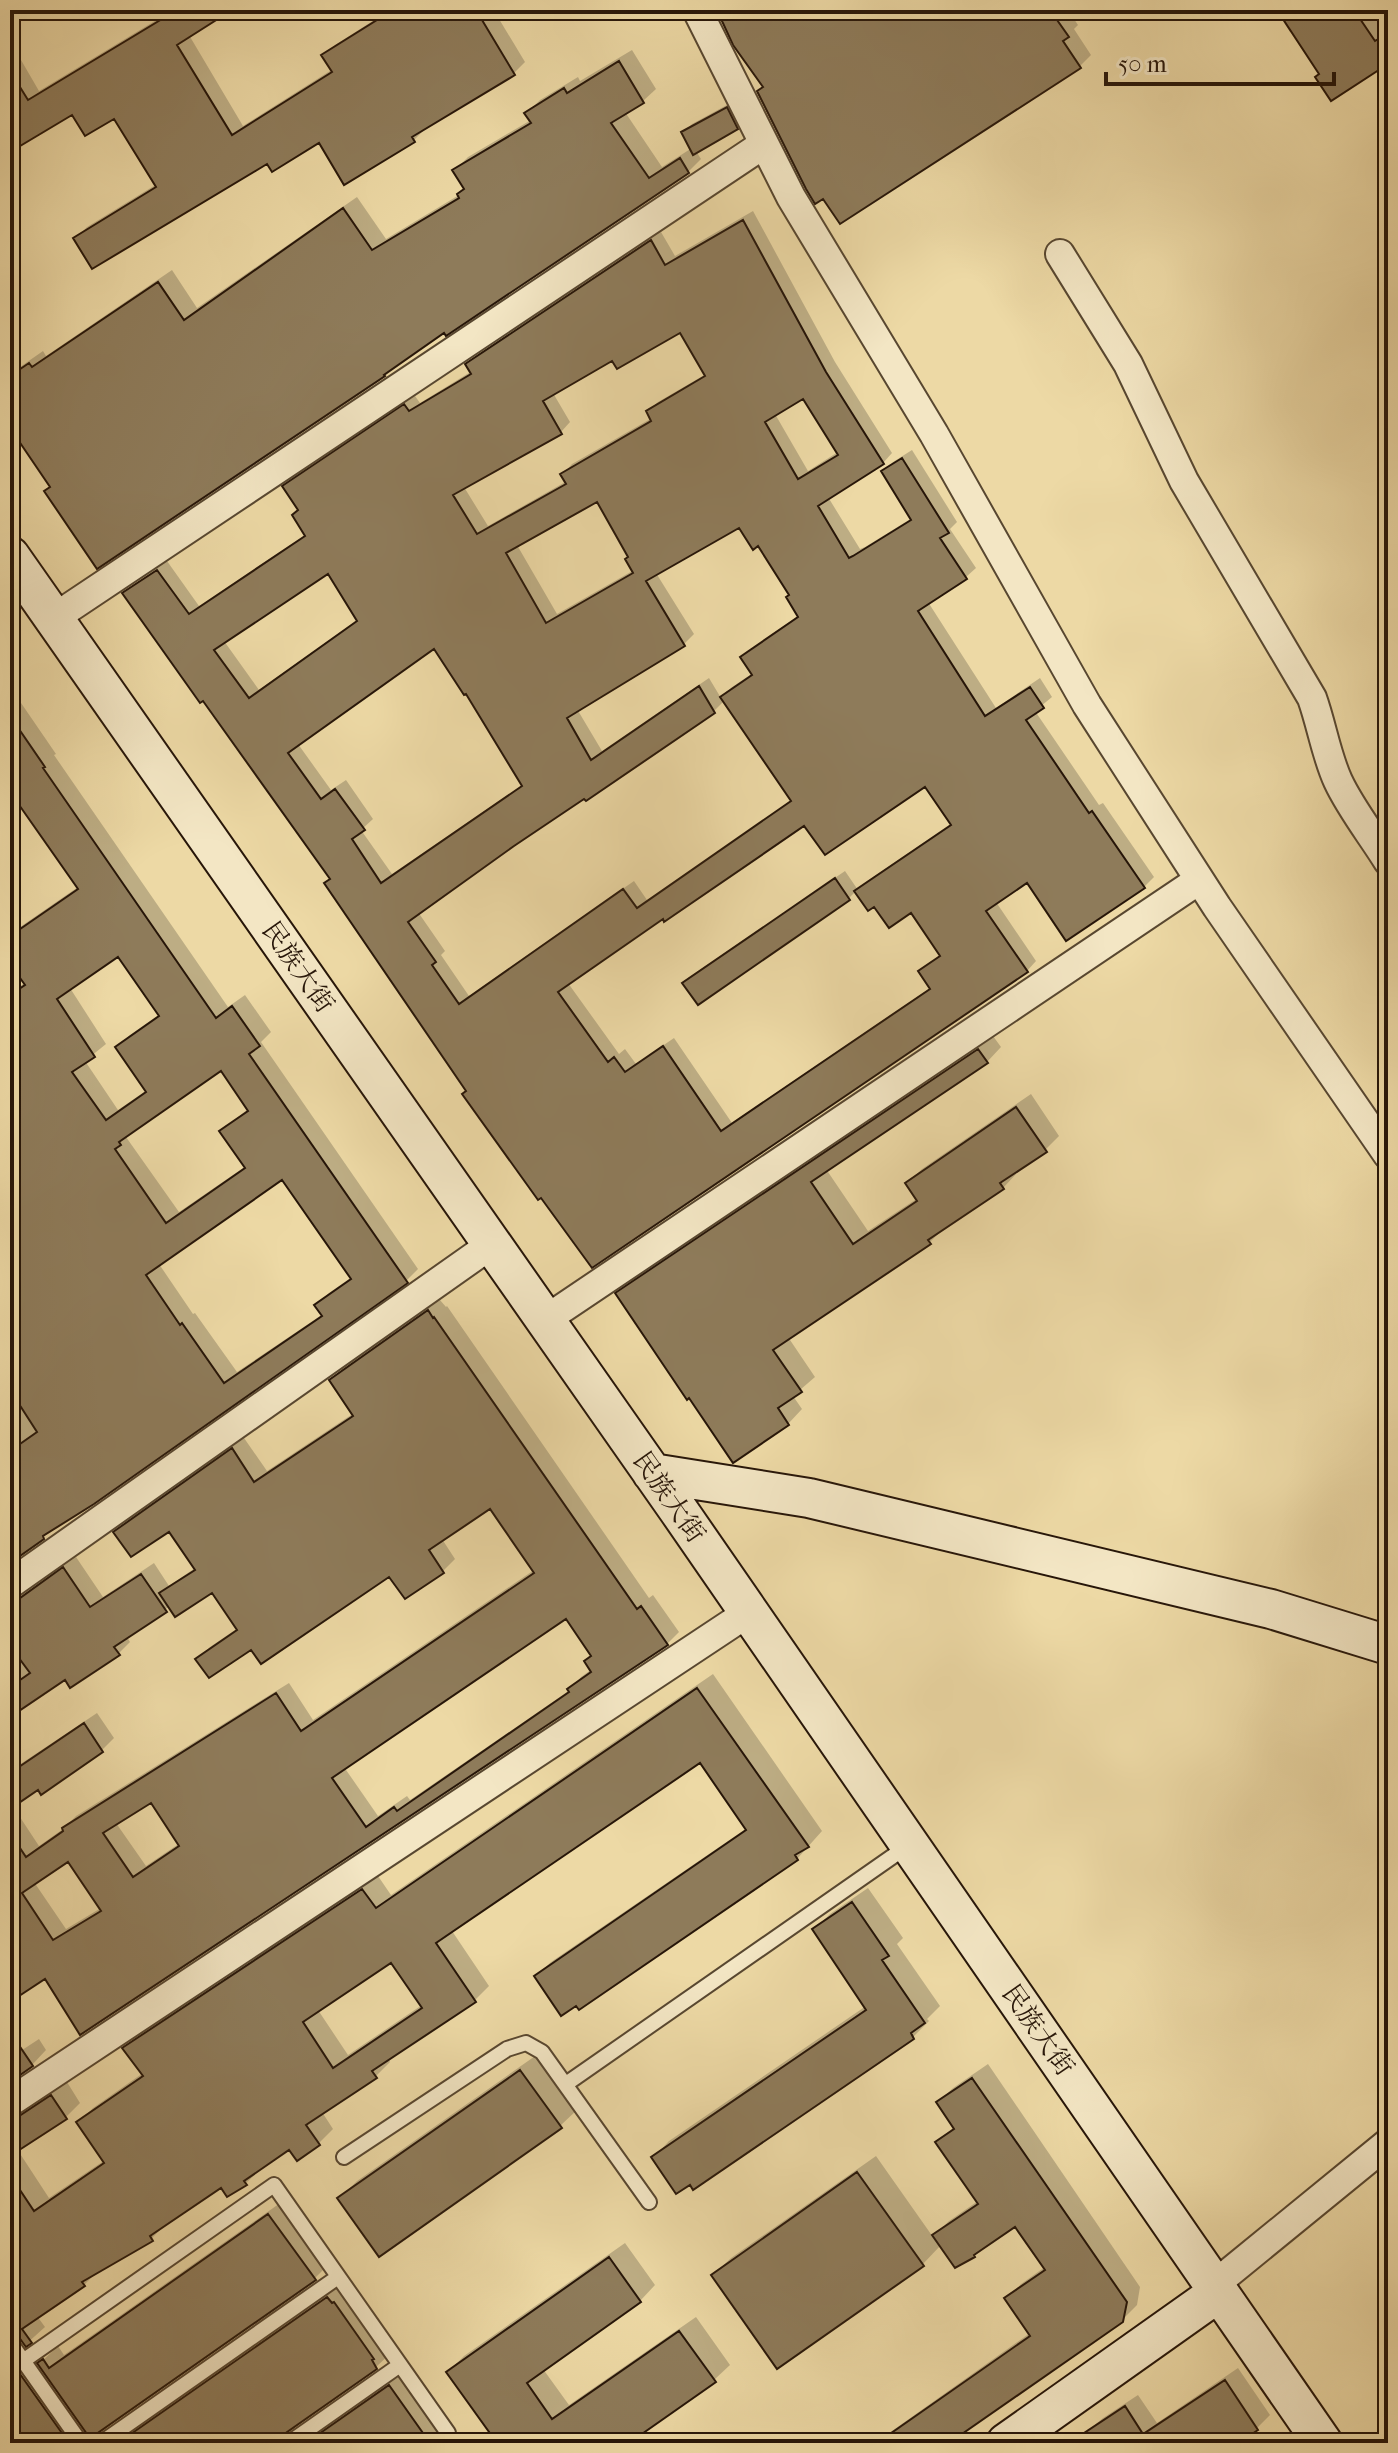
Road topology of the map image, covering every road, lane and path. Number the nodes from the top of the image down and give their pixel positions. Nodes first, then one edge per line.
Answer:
1 (697, 10) edge
2 (764, 144) junction
3 (1060, 254) dead end
4 (10, 556) edge
5 (54, 618) junction
6 (1388, 861) edge
7 (1199, 880) junction
8 (1388, 1155) edge
9 (492, 1244) junction
10 (545, 1320) junction
11 (652, 1473) junction
12 (10, 1584) edge
13 (749, 1612) junction
14 (1388, 1645) edge
15 (910, 1845) junction
16 (566, 2084) junction
17 (10, 2102) edge
18 (1388, 2143) edge
19 (344, 2157) dead end
20 (649, 2202) dead end
21 (338, 2277) junction
22 (1216, 2288) junction
23 (10, 2342) edge
24 (18, 2360) edge
25 (400, 2365) junction
26 (448, 2433) dead end
27 (81, 2443) edge
28 (101, 2443) edge
29 (289, 2443) edge
30 (1006, 2443) edge
31 (1323, 2443) edge

1 - 2 street
2 - 5 street
2 - 7 street
3 - 6 street
4 - 5 main road, 民族大街
5 - 9 main road, 民族大街
7 - 8 street
7 - 10 street
9 - 10 main road, 民族大街
9 - 12 street
10 - 11 main road, 民族大街
11 - 13 main road, 民族大街
11 - 14 main road
13 - 15 main road, 民族大街
13 - 17 street
15 - 16 lane
15 - 22 main road, 民族大街
16 - 19 lane
16 - 20 lane
18 - 22 street
21 - 24 lane
21 - 25 lane
21 - 28 lane
22 - 30 main road
22 - 31 main road, 民族大街
23 - 24 lane
24 - 27 lane
25 - 26 lane
25 - 29 lane

